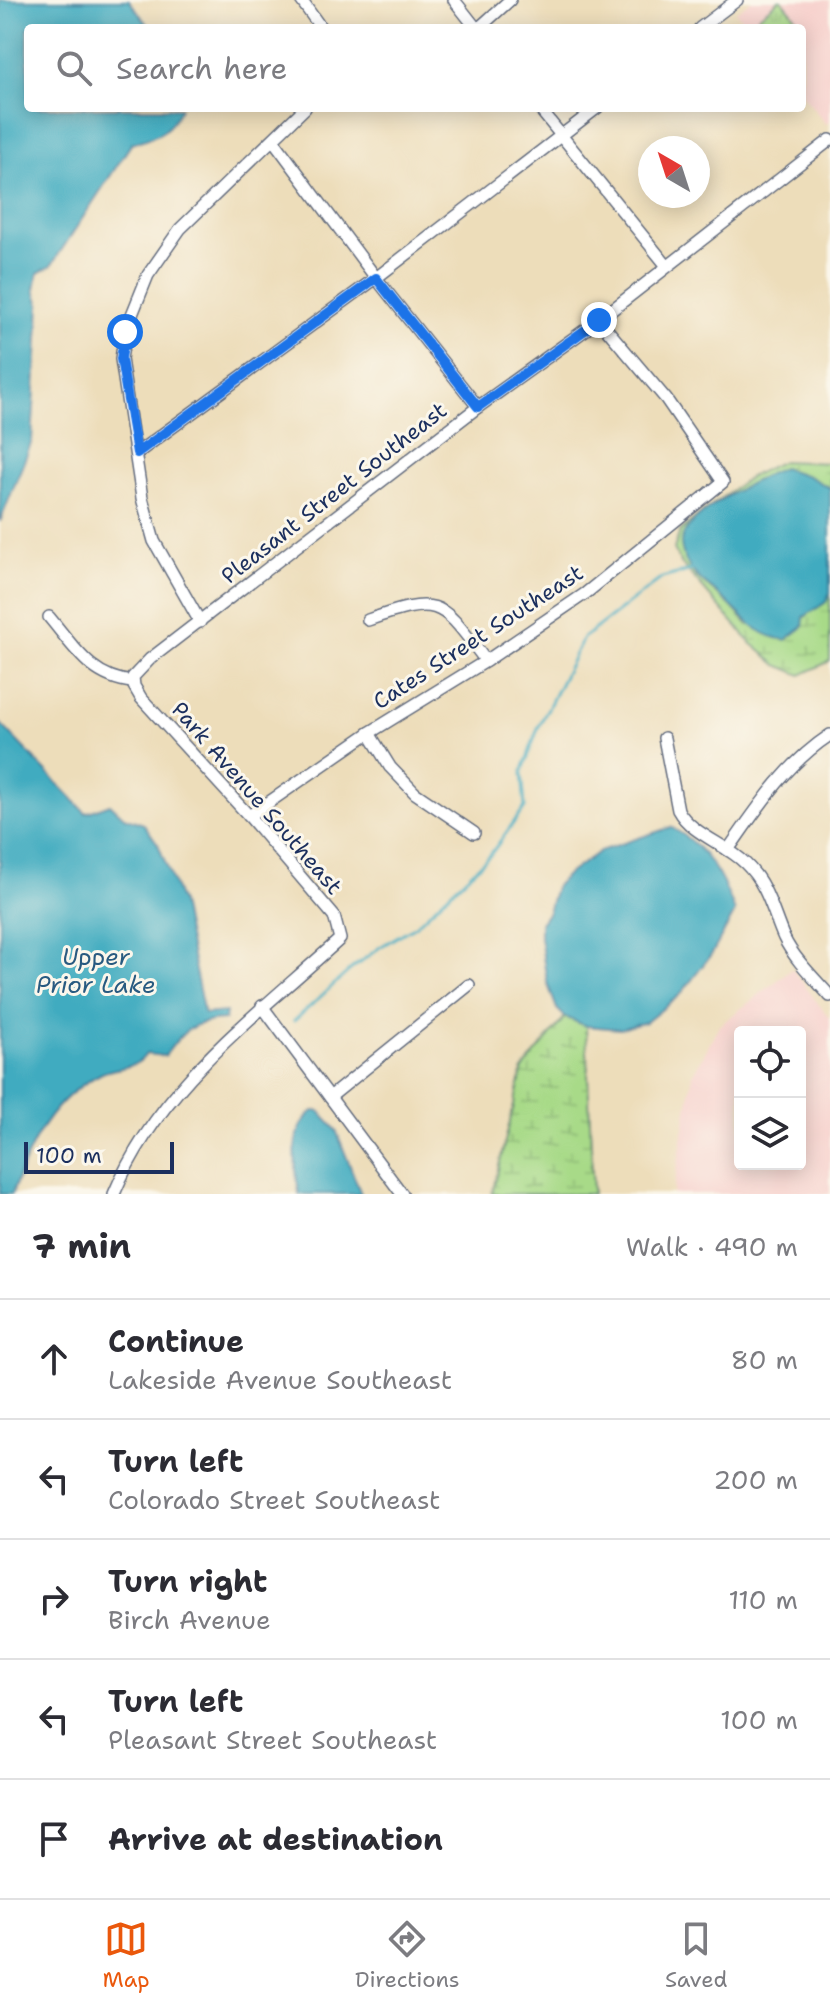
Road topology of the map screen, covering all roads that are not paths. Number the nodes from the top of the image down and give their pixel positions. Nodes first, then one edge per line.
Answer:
1 (301, 0) edge
2 (454, 0) edge
3 (510, 0) edge
4 (737, 0) edge
5 (318, 24) edge
6 (475, 24) edge
7 (483, 24) edge
8 (705, 24) edge
9 (301, 112) edge
10 (542, 112) edge
11 (592, 112) edge
12 (561, 136) junction
13 (830, 140) edge
14 (274, 141) junction
15 (667, 266) junction
16 (376, 278) junction
17 (599, 320) junction
18 (478, 407) junction
19 (137, 453) junction
20 (49, 617) dead end
21 (368, 620) dead end
22 (200, 622) junction
23 (486, 661) junction
24 (133, 679) junction
25 (369, 733) junction
26 (830, 735) edge
27 (664, 738) dead end
28 (249, 816) junction
29 (474, 833) dead end
30 (728, 850) junction
31 (469, 985) dead end
32 (830, 996) edge
33 (262, 1006) junction
34 (330, 1097) junction
35 (114, 1194) edge
36 (402, 1194) edge

1 - 5 street
2 - 6 street
3 - 7 street
4 - 8 street
9 - 14 street
10 - 12 street
11 - 12 street
12 - 15 street
12 - 16 street
13 - 15 street, Pleasant Street Southeast
14 - 16 street
14 - 19 street
15 - 17 street, Pleasant Street Southeast
16 - 18 street
16 - 19 street
17 - 18 street, Pleasant Street Southeast
17 - 23 street, Cates Street Southeast
18 - 22 street, Pleasant Street Southeast
19 - 22 street
20 - 24 street
21 - 23 street
22 - 24 street, Pleasant Street Southeast
23 - 25 street, Cates Street Southeast
24 - 28 street, Park Avenue Southeast
25 - 28 street, Cates Street Southeast
25 - 29 street
26 - 30 street
27 - 30 street
28 - 33 street, Park Avenue Southeast
30 - 32 street
31 - 34 street
33 - 34 street
33 - 35 street
34 - 36 street

